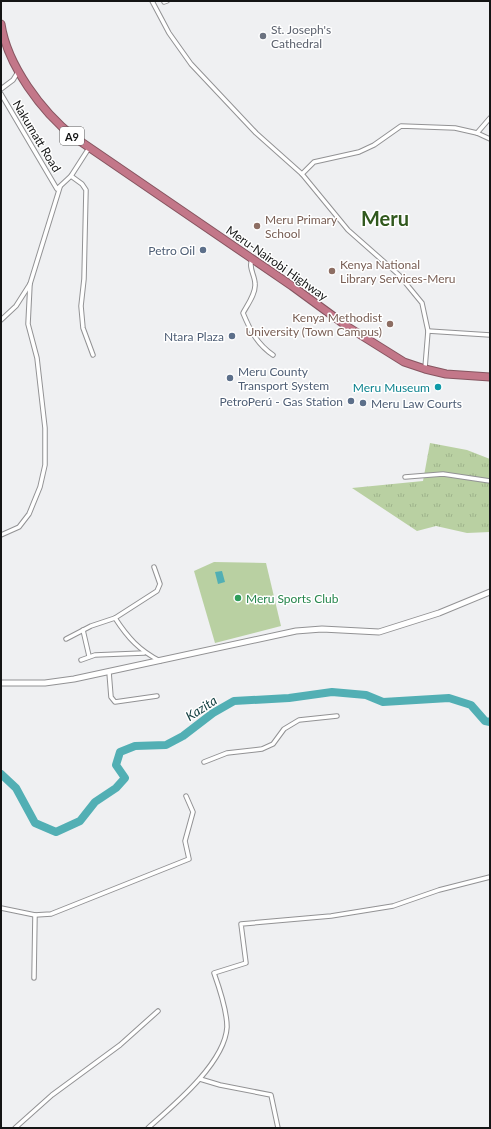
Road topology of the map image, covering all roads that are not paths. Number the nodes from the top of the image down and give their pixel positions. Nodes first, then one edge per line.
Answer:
1 (152, 1) edge
2 (1, 24) edge
3 (19, 71) junction
4 (1, 89) edge
5 (1, 94) edge
6 (490, 118) edge
7 (477, 133) junction
8 (490, 140) edge
9 (89, 148) junction
10 (302, 174) junction
11 (72, 176) junction
12 (58, 188) junction
13 (252, 259) junction
14 (30, 284) junction
15 (1, 320) edge
16 (428, 331) junction
17 (490, 334) edge
18 (92, 355) dead end
19 (273, 355) dead end
20 (425, 370) junction
21 (490, 377) edge
22 (405, 477) dead end
23 (490, 481) edge
24 (1, 535) edge
25 (154, 567) dead end
26 (490, 592) edge
27 (115, 618) junction
28 (83, 630) junction
29 (66, 639) dead end
30 (144, 653) junction
31 (89, 656) junction
32 (81, 660) dead end
33 (161, 661) junction
34 (109, 672) junction
35 (1, 683) edge
36 (157, 696) dead end
37 (337, 716) dead end
38 (204, 762) dead end
39 (186, 796) dead end
40 (490, 877) edge
41 (1, 908) edge
42 (35, 916) junction
43 (34, 978) dead end
44 (158, 1011) dead end
45 (200, 1079) junction
46 (15, 1128) edge
47 (148, 1128) edge
48 (278, 1128) edge

1 - 10 street
2 - 3 highway, A9
3 - 4 street
3 - 9 highway, A9
5 - 12 street, Nakumatt Road
6 - 7 street
7 - 8 street
7 - 10 street
9 - 11 street
9 - 13 highway, Meru-Nairobi Highway / A9
10 - 16 street
11 - 12 street
11 - 18 street
12 - 14 street
13 - 19 street
13 - 20 highway, Meru-Nairobi Highway / A9
14 - 15 street
14 - 24 street
16 - 17 street
16 - 20 street
20 - 21 highway, Meru-Nairobi Highway / A9
22 - 23 street
25 - 27 street
26 - 33 street
27 - 28 street
27 - 30 street
28 - 29 street
28 - 31 street
30 - 31 street
30 - 33 street
31 - 32 street
33 - 34 street
34 - 35 street
34 - 36 street
37 - 38 street
39 - 42 street
40 - 45 street
41 - 42 street
42 - 43 street
44 - 46 street
45 - 47 street
45 - 48 street

